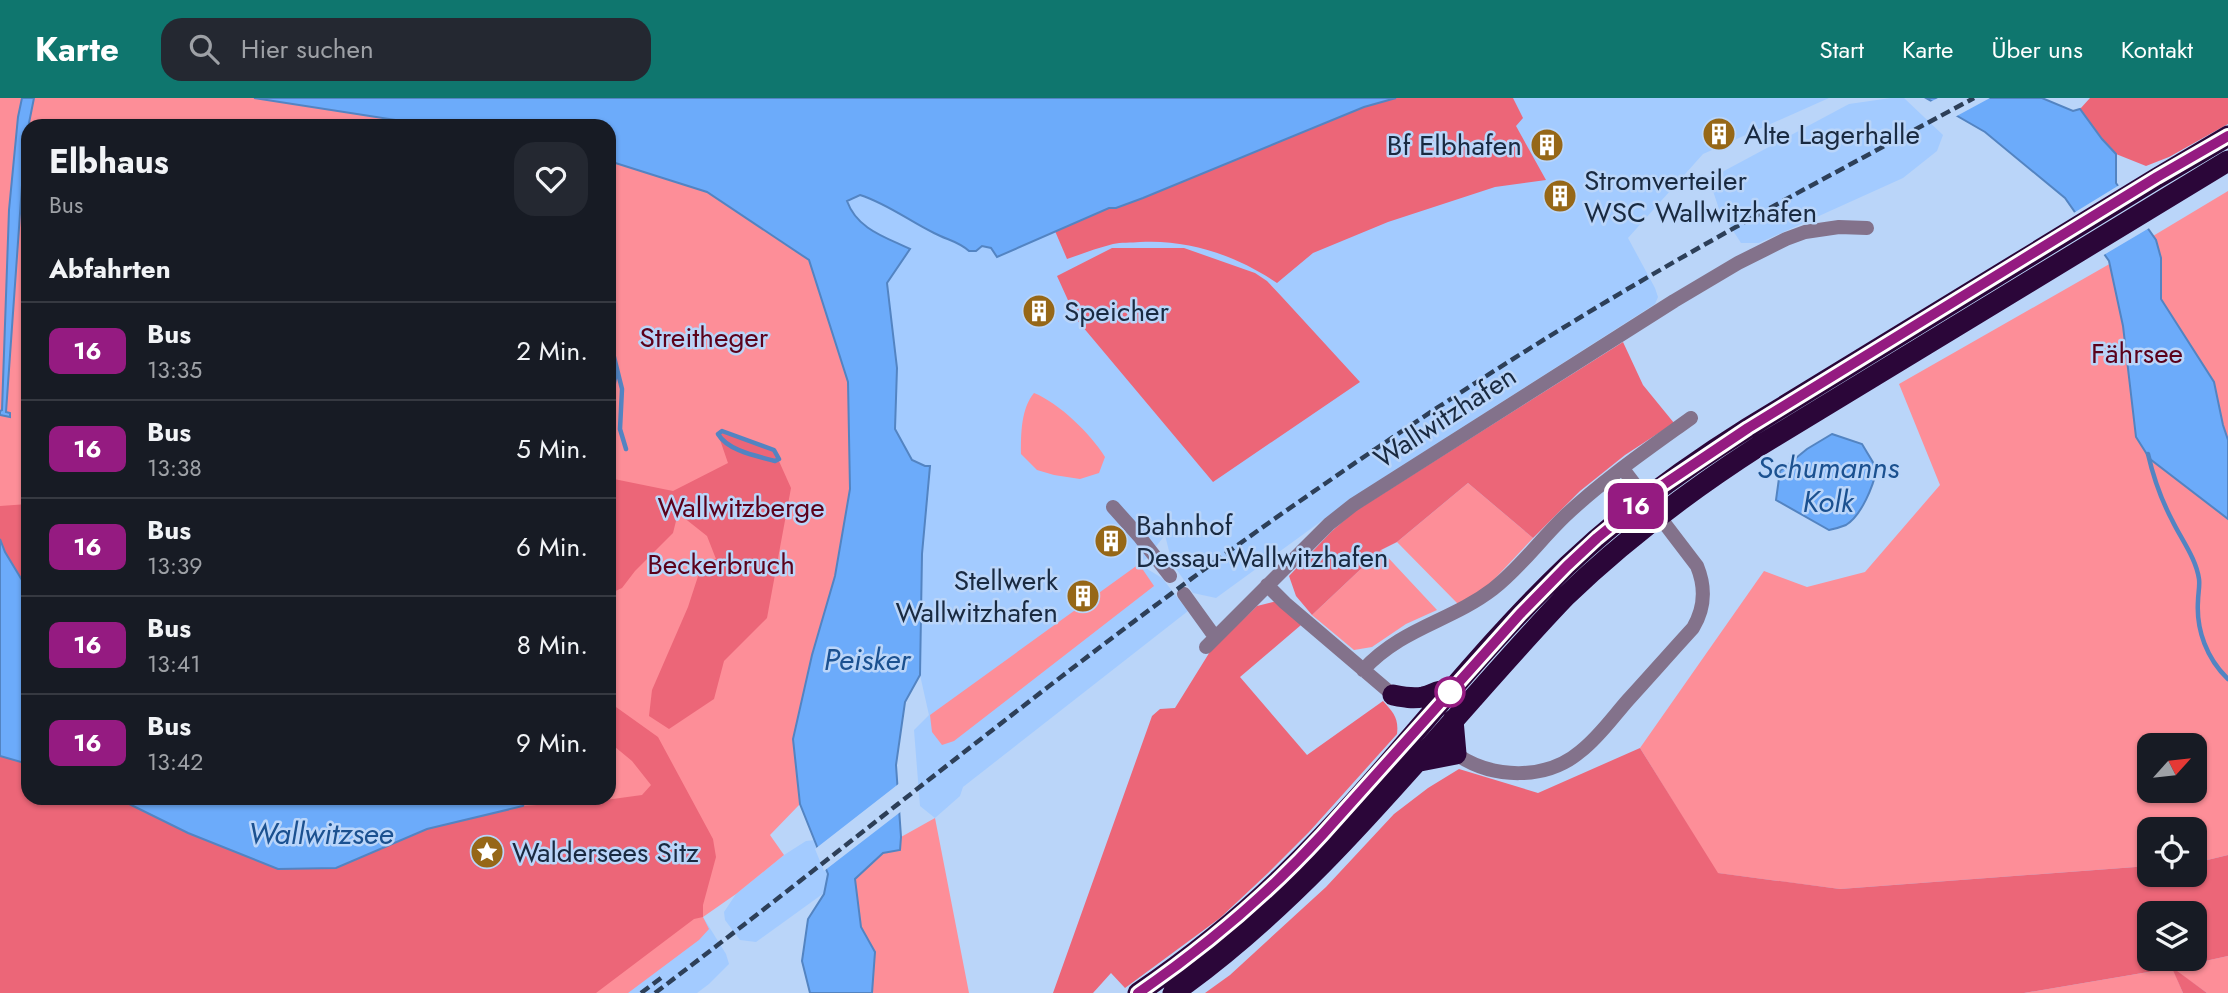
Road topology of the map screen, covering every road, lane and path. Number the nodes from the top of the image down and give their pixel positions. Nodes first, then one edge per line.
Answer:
1 (2228, 136) edge
2 (2228, 161) edge
3 (2162, 187) junction
4 (1867, 228) dead end
5 (1691, 418) dead end
6 (1754, 437) junction
7 (1623, 468) junction
8 (1113, 507) dead end
9 (1627, 526) junction
10 (1170, 576) dead end
11 (1267, 585) junction
12 (1184, 594) dead end
13 (1363, 670) junction
14 (1451, 691) junction
15 (1393, 695) junction
16 (1452, 720) junction
17 (1416, 731) junction
18 (1456, 754) junction
19 (1415, 762) junction
20 (1138, 993) edge
21 (1173, 993) edge

1 - 3 highway
2 - 3 highway
3 - 6 highway
3 - 6 highway
4 - 11 street, Wallwitzhafen
5 - 7 street
6 - 9 highway
7 - 13 street
7 - 18 street
8 - 10 street
9 - 14 highway
9 - 16 highway
11 - 12 street, Wallwitzhafen
11 - 13 street
13 - 15 street
14 - 15 highway
14 - 17 highway
15 - 17 highway
16 - 18 highway
16 - 19 highway
17 - 20 highway
18 - 19 highway
19 - 21 highway

